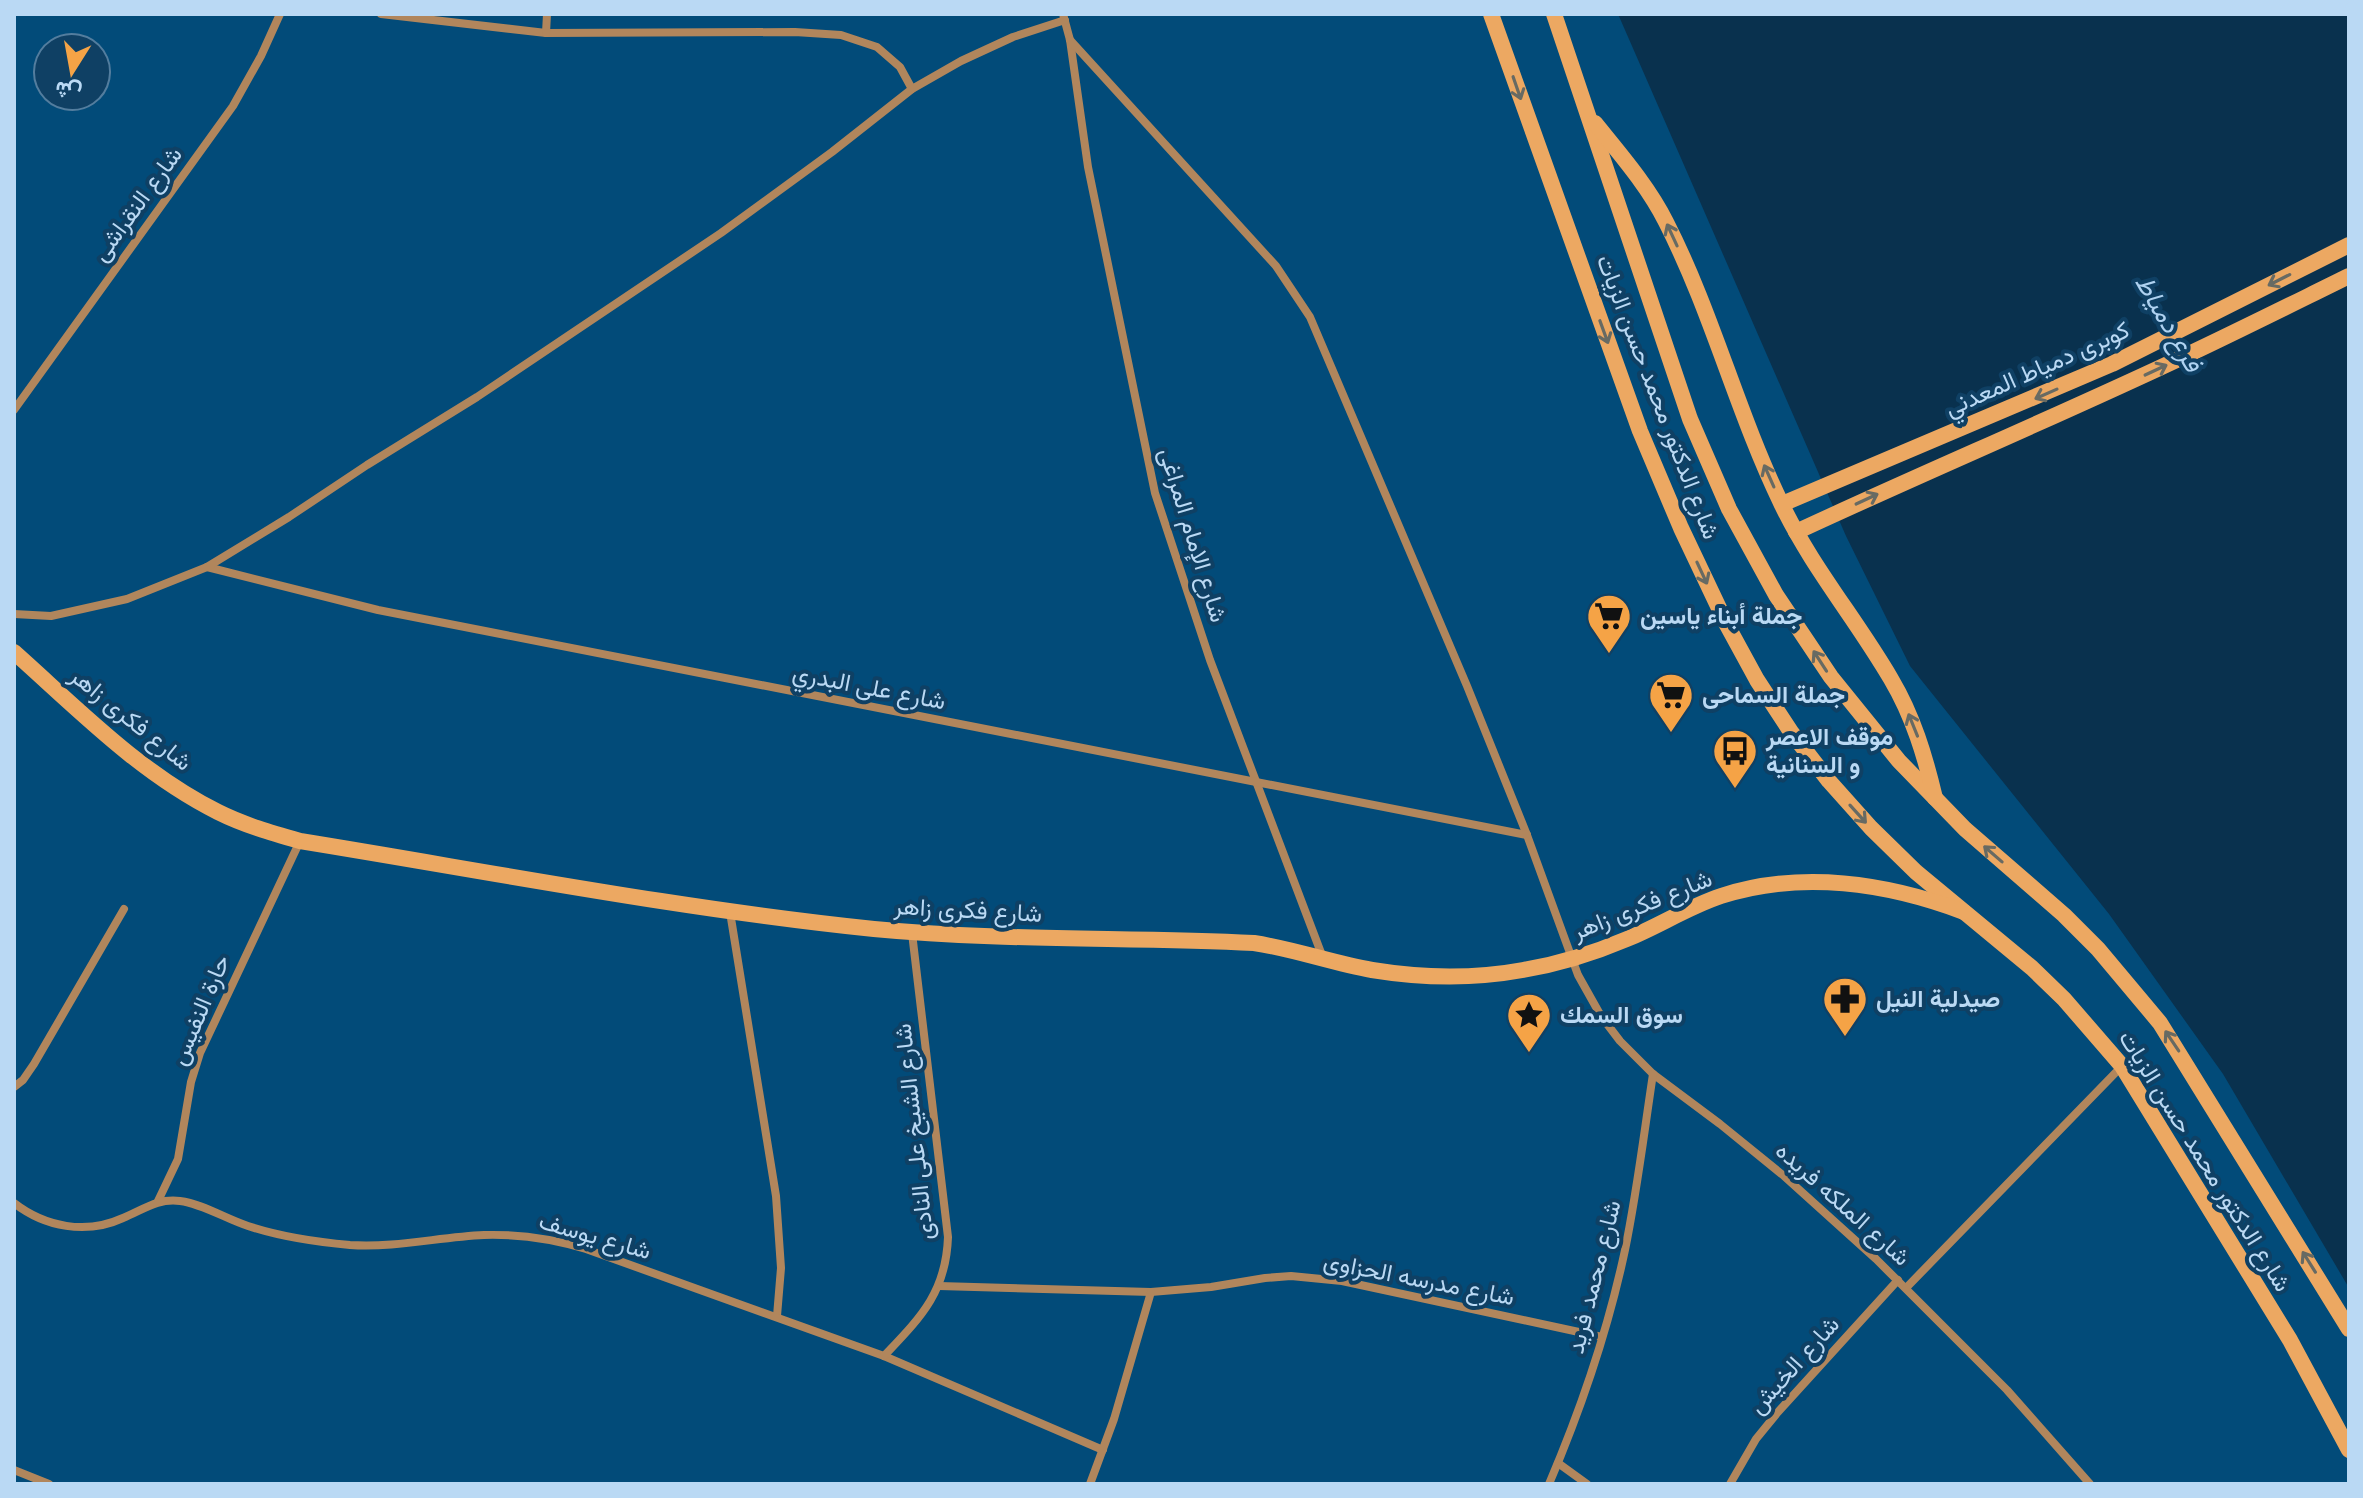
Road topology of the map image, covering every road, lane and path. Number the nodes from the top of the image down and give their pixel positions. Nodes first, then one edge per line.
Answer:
1 (280, 14) edge
2 (381, 14) edge
3 (547, 14) edge
4 (1491, 14) edge
5 (1554, 14) edge
6 (1064, 17) edge
7 (546, 33) junction
8 (1070, 40) junction
9 (912, 89) junction
10 (1589, 116) junction
11 (2349, 245) edge
12 (2349, 276) edge
13 (14, 410) edge
14 (1782, 504) junction
15 (1796, 532) junction
16 (207, 567) junction
17 (14, 614) edge
18 (14, 652) edge
19 (1257, 783) junction
20 (1935, 799) junction
21 (1527, 835) junction
22 (300, 841) junction
23 (124, 909) dead end
24 (730, 911) junction
25 (1964, 912) junction
26 (912, 932) junction
27 (1323, 958) junction
28 (1571, 959) junction
29 (2122, 1066) junction
30 (1653, 1074) junction
31 (14, 1087) edge
32 (158, 1201) junction
33 (14, 1203) edge
34 (1898, 1280) junction
35 (939, 1286) junction
36 (1906, 1288) junction
37 (1151, 1292) junction
38 (777, 1316) junction
39 (2349, 1329) edge
40 (1602, 1337) junction
41 (884, 1356) junction
42 (1103, 1450) junction
43 (2349, 1450) edge
44 (1558, 1463) junction
45 (14, 1470) edge
46 (49, 1484) edge
47 (1090, 1484) edge
48 (1549, 1484) edge
49 (1587, 1484) edge
50 (1730, 1484) edge
51 (2090, 1484) edge

1 - 13 street, شارع النقراشى
2 - 7 street
3 - 7 street
4 -> 25 street, شارع الدكتور محمد حسن الزيات
5 - 10 street, شارع الدكتور محمد حسن الزيات
6 - 8 street, شارع الإمام المراغى
6 - 9 street
7 - 9 street
8 - 19 street, شارع الإمام المراغى
8 - 21 street, شارع الملكه فريده
9 - 16 street
14 -> 10 street
20 -> 10 street, شارع الدكتور محمد حسن الزيات
11 -> 14 street, كوبرى دمياط المعدني
15 -> 12 street, كوبرى دمياط المعدني
14 - 15 street
20 -> 15 street
16 - 17 street
16 - 19 street, شارع على البدري
18 - 22 street, شارع فكرى زاهر
19 - 21 street, شارع على البدري
19 - 27 street, شارع الإمام المراغى
39 -> 20 street, شارع الدكتور محمد حسن الزيات
21 - 28 street, شارع الملكه فريده
22 - 24 street, شارع فكرى زاهر
22 - 32 street, حارة النفيس
23 - 31 street
24 - 26 street, شارع فكرى زاهر
24 - 38 street
25 - 28 street, شارع فكرى زاهر
25 - 29 street, شارع الدكتور محمد حسن الزيات
26 - 27 street, شارع فكرى زاهر
26 - 35 street, شارع الشيخ على النادى
27 - 28 street, شارع فكرى زاهر
28 - 30 street, شارع الملكه فريده
29 - 36 street
29 - 43 street, شارع الدكتور محمد حسن الزيات
30 - 34 street, شارع الملكه فريده
30 - 40 street, شارع محمد فريد
32 - 33 street
32 - 38 street, شارع يوسف
34 - 36 street, شارع الملكه فريده
34 - 50 street, شارع الخيش
35 - 37 street, شارع مدرسه الحزاوى
35 - 41 street, شارع الشيخ على النادى
36 - 51 street, شارع الملكه فريده
37 - 40 street, شارع مدرسه الحزاوى
37 - 42 street
38 - 41 street, شارع يوسف
40 - 44 street, شارع محمد فريد
41 - 42 street, شارع يوسف
42 - 47 street
44 - 48 street, شارع محمد فريد
44 - 49 street
45 - 46 street

